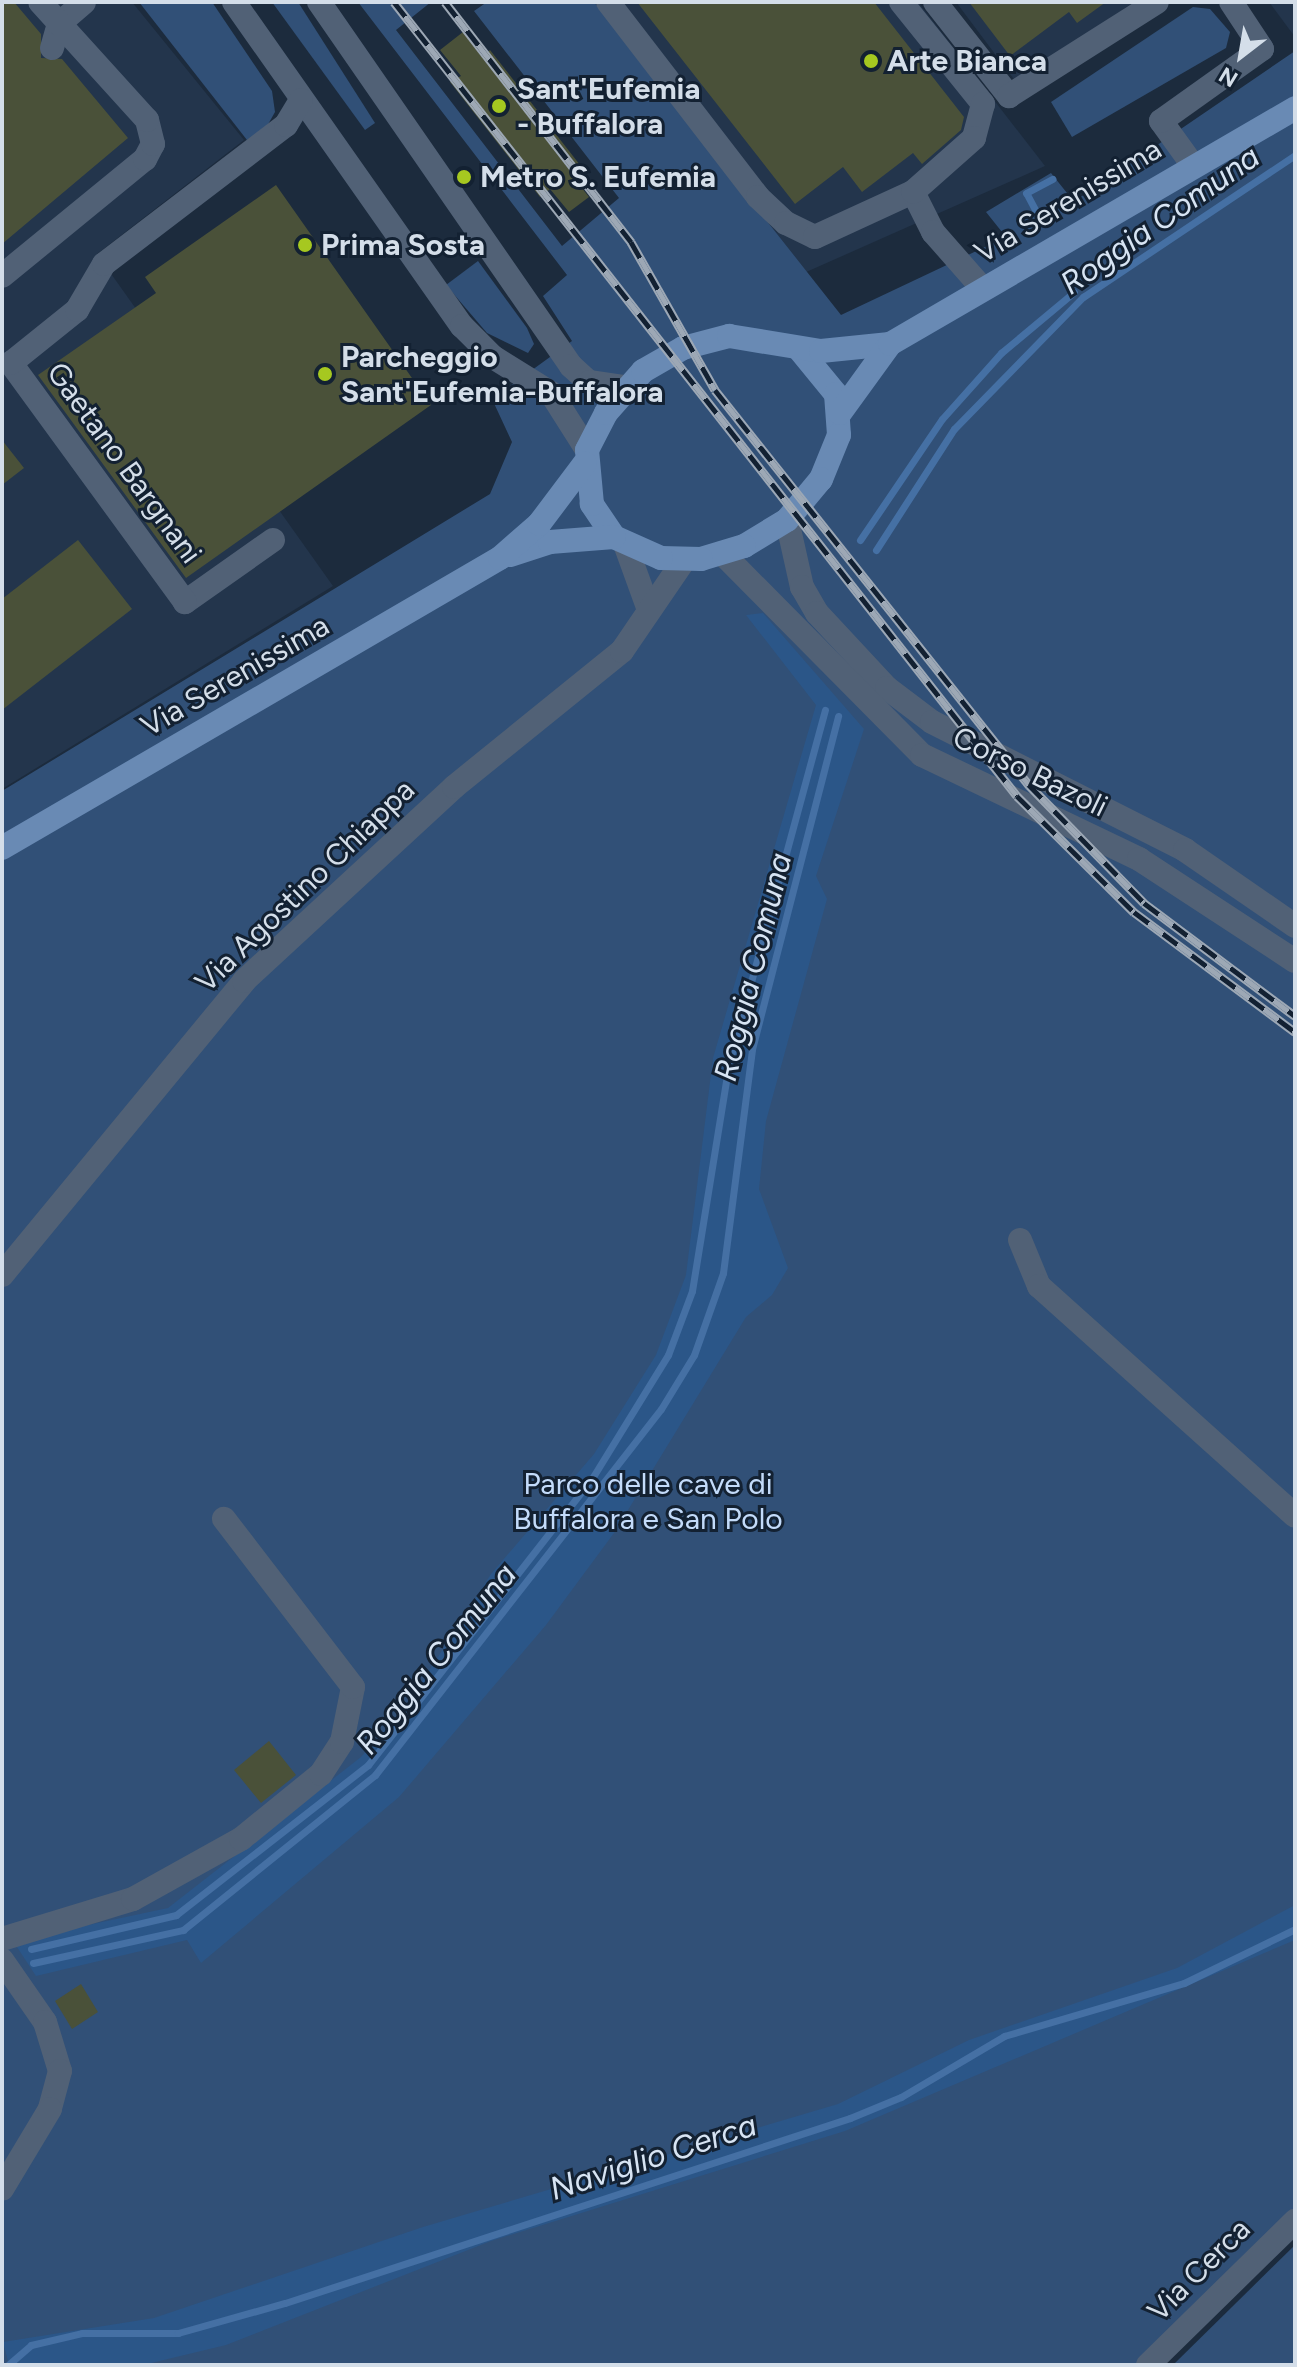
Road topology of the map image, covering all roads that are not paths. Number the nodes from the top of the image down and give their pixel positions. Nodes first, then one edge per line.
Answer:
1 (40, 2) edge
2 (84, 2) edge
3 (234, 2) edge
4 (319, 2) edge
5 (608, 2) edge
6 (901, 2) edge
7 (935, 2) edge
8 (1157, 2) edge
9 (1231, 2) edge
10 (56, 36) junction
11 (301, 100) junction
12 (1290, 108) edge
13 (1192, 164) junction
14 (913, 192) junction
15 (2, 276) edge
16 (983, 289) junction
17 (890, 344) junction
18 (799, 349) junction
19 (625, 387) junction
20 (840, 413) junction
21 (586, 457) junction
22 (787, 520) junction
23 (273, 540) dead end
24 (620, 541) junction
25 (722, 553) junction
26 (500, 558) junction
27 (684, 560) junction
28 (649, 610) junction
29 (2, 848) edge
30 (1295, 926) edge
31 (1295, 961) edge
32 (1020, 1240) dead end
33 (2, 1275) edge
34 (1295, 1516) edge
35 (224, 1519) dead end
36 (2, 1939) edge
37 (2, 1960) edge
38 (2, 2189) edge
39 (1295, 2221) edge
40 (1148, 2365) edge

1 - 10 street
2 - 10 street
3 - 11 street
4 - 19 street
5 - 14 street
6 - 14 street
7 - 8 street
9 - 13 street
10 - 15 street
11 - 21 street
11 - 23 street, Gaetano Bargnani
12 - 13 main road, Via Serenissima
13 - 16 main road, Via Serenissima
14 - 16 street
16 - 17 main road, Via Serenissima
17 - 18 main road, Via Serenissima
17 - 20 main road, Via Serenissima
18 - 19 main road, Via Serenissima
18 - 20 main road, Via Serenissima
19 - 21 main road, Via Serenissima
20 - 22 main road, Via Serenissima
21 - 24 main road
21 - 26 main road, Via Serenissima
22 - 25 main road, Via Serenissima
22 - 30 street, Corso Bazoli
24 - 26 main road, Via Serenissima
24 - 27 main road, Via Serenissima
24 - 28 street
25 - 27 main road, Via Serenissima
25 - 31 street, Corso Bazoli
26 - 29 main road, Via Serenissima
27 - 28 street, Via Agostino Chiappa
28 - 33 street, Via Agostino Chiappa
32 - 34 street
35 - 36 street
37 - 38 street
39 - 40 street, Via Cerca

